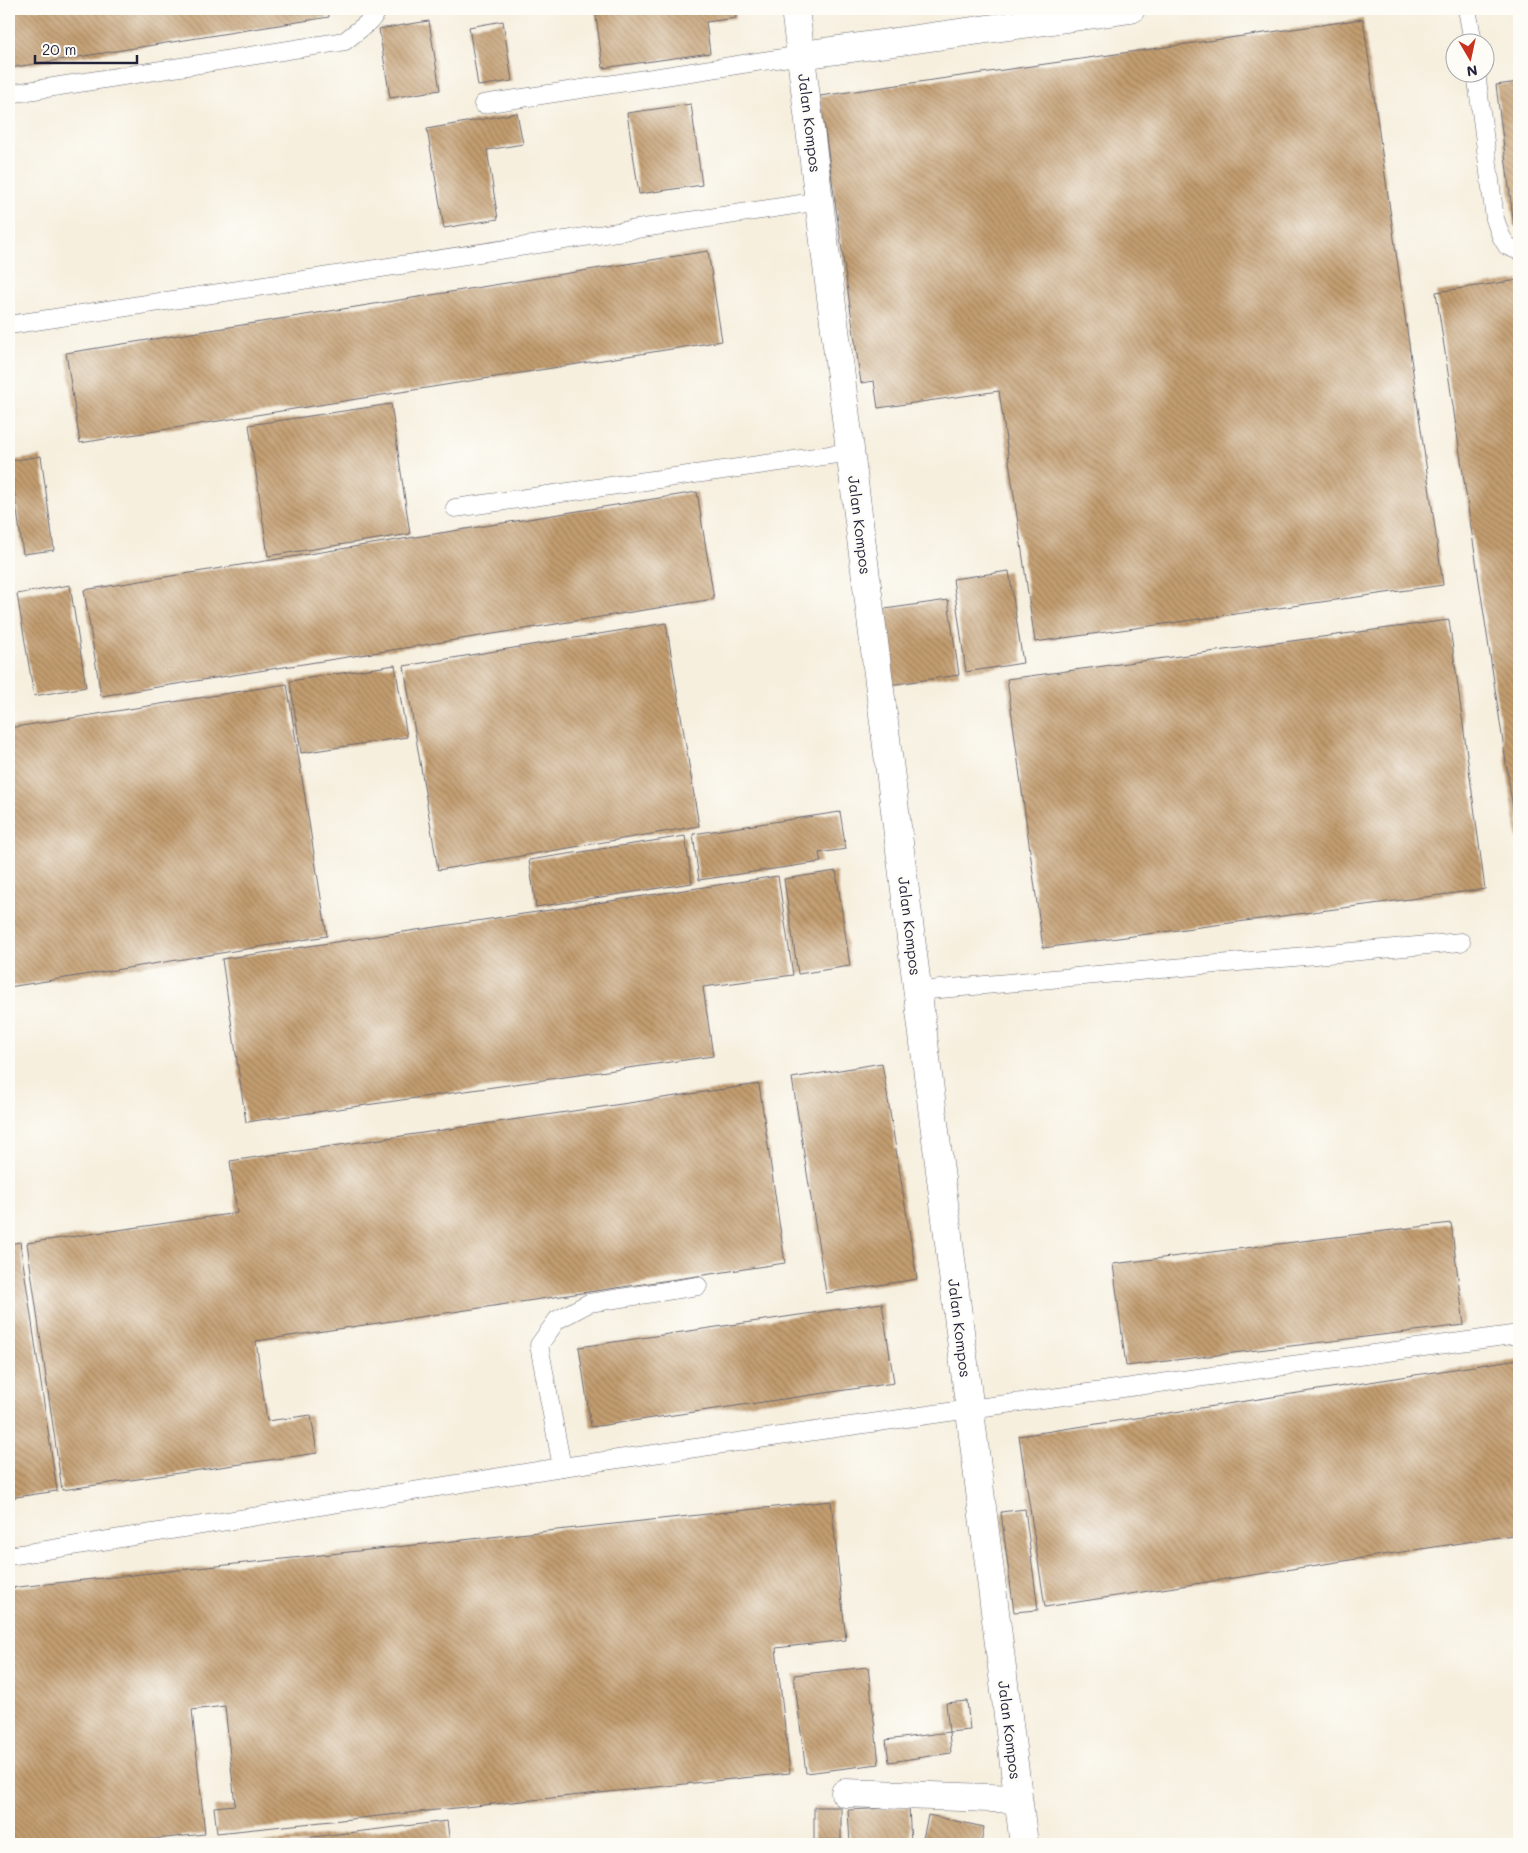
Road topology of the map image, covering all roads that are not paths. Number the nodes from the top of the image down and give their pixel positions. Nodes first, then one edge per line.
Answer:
1 (379, 9) edge
2 (795, 9) edge
3 (1131, 9) edge
4 (1467, 9) edge
5 (1471, 32) edge
6 (802, 55) junction
7 (1477, 82) edge
8 (9, 94) edge
9 (483, 104) dead end
10 (820, 201) junction
11 (1519, 251) edge
12 (9, 325) edge
13 (851, 452) junction
14 (454, 508) dead end
15 (1461, 942) dead end
16 (918, 991) junction
17 (698, 1286) dead end
18 (1519, 1334) edge
19 (970, 1409) junction
20 (562, 1467) junction
21 (9, 1556) edge
22 (845, 1793) dead end
23 (1018, 1799) junction
24 (1024, 1844) edge

1 - 8 lane
2 - 6 street, Jalan Kompos
3 - 6 street
4 - 5 lane
6 - 9 lane
6 - 10 street, Jalan Kompos
7 - 11 lane
10 - 12 lane
10 - 13 street, Jalan Kompos
13 - 14 lane
13 - 16 street, Jalan Kompos
15 - 16 lane
16 - 19 street, Jalan Kompos
17 - 20 lane
18 - 19 lane
19 - 20 lane
19 - 23 street, Jalan Kompos
20 - 21 lane
22 - 23 street
23 - 24 street, Jalan Kompos

